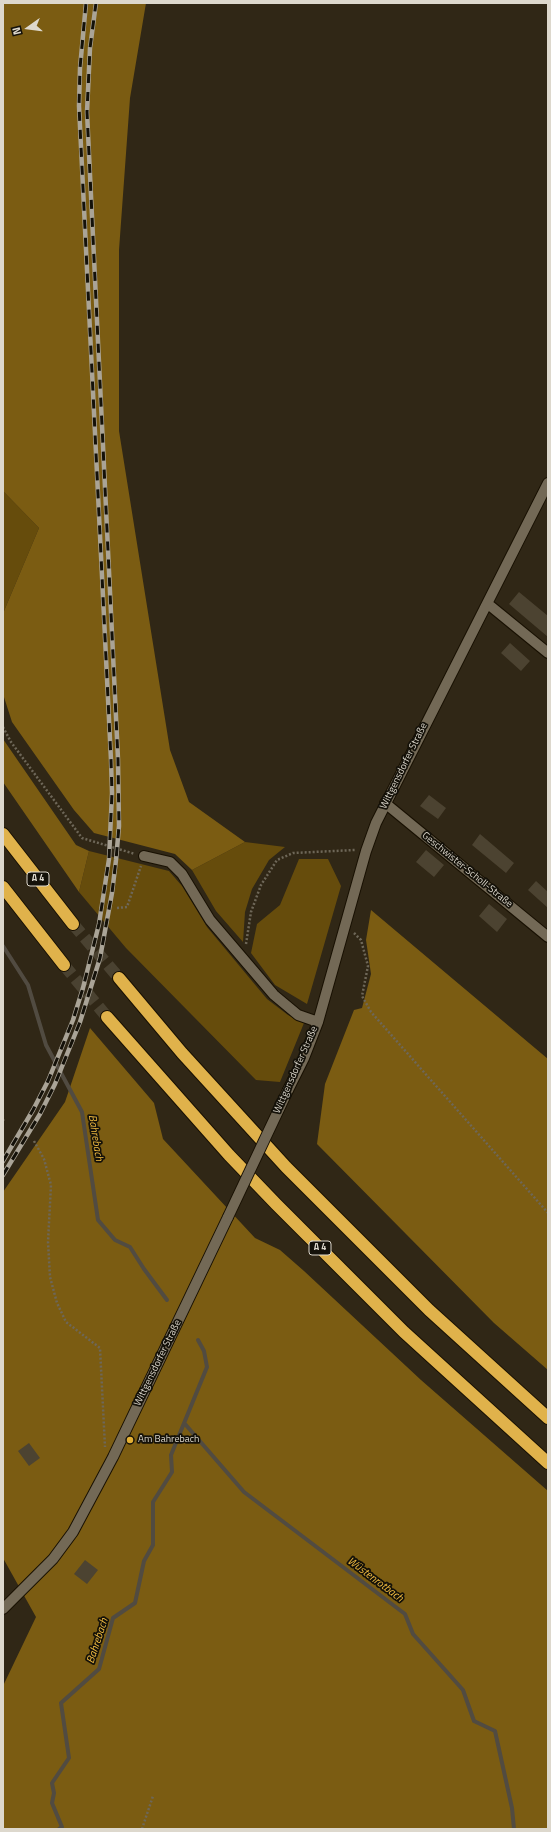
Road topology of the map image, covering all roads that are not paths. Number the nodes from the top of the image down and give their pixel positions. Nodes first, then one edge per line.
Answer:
1 (548, 483) edge
2 (488, 604) junction
3 (548, 653) edge
4 (385, 803) junction
5 (3, 834) edge
6 (144, 856) road end
7 (3, 887) edge
8 (73, 924) tunnel mouth
9 (548, 937) edge
10 (64, 965) tunnel mouth
11 (119, 978) tunnel mouth
12 (107, 1017) tunnel mouth
13 (318, 1022) junction
14 (548, 1418) edge
15 (548, 1463) edge
16 (3, 1609) edge

1 - 2 street, Wittgensdorfer Straße
2 - 3 street
2 - 4 street, Wittgensdorfer Straße
4 - 9 street, Geschwister-Scholl-Straße
4 - 13 street, Wittgensdorfer Straße
5 - 8 highway, A 4
6 - 13 street
7 - 10 highway
11 - 14 highway
12 - 15 highway, A 4
13 - 16 street, Wittgensdorfer Straße, bridge

